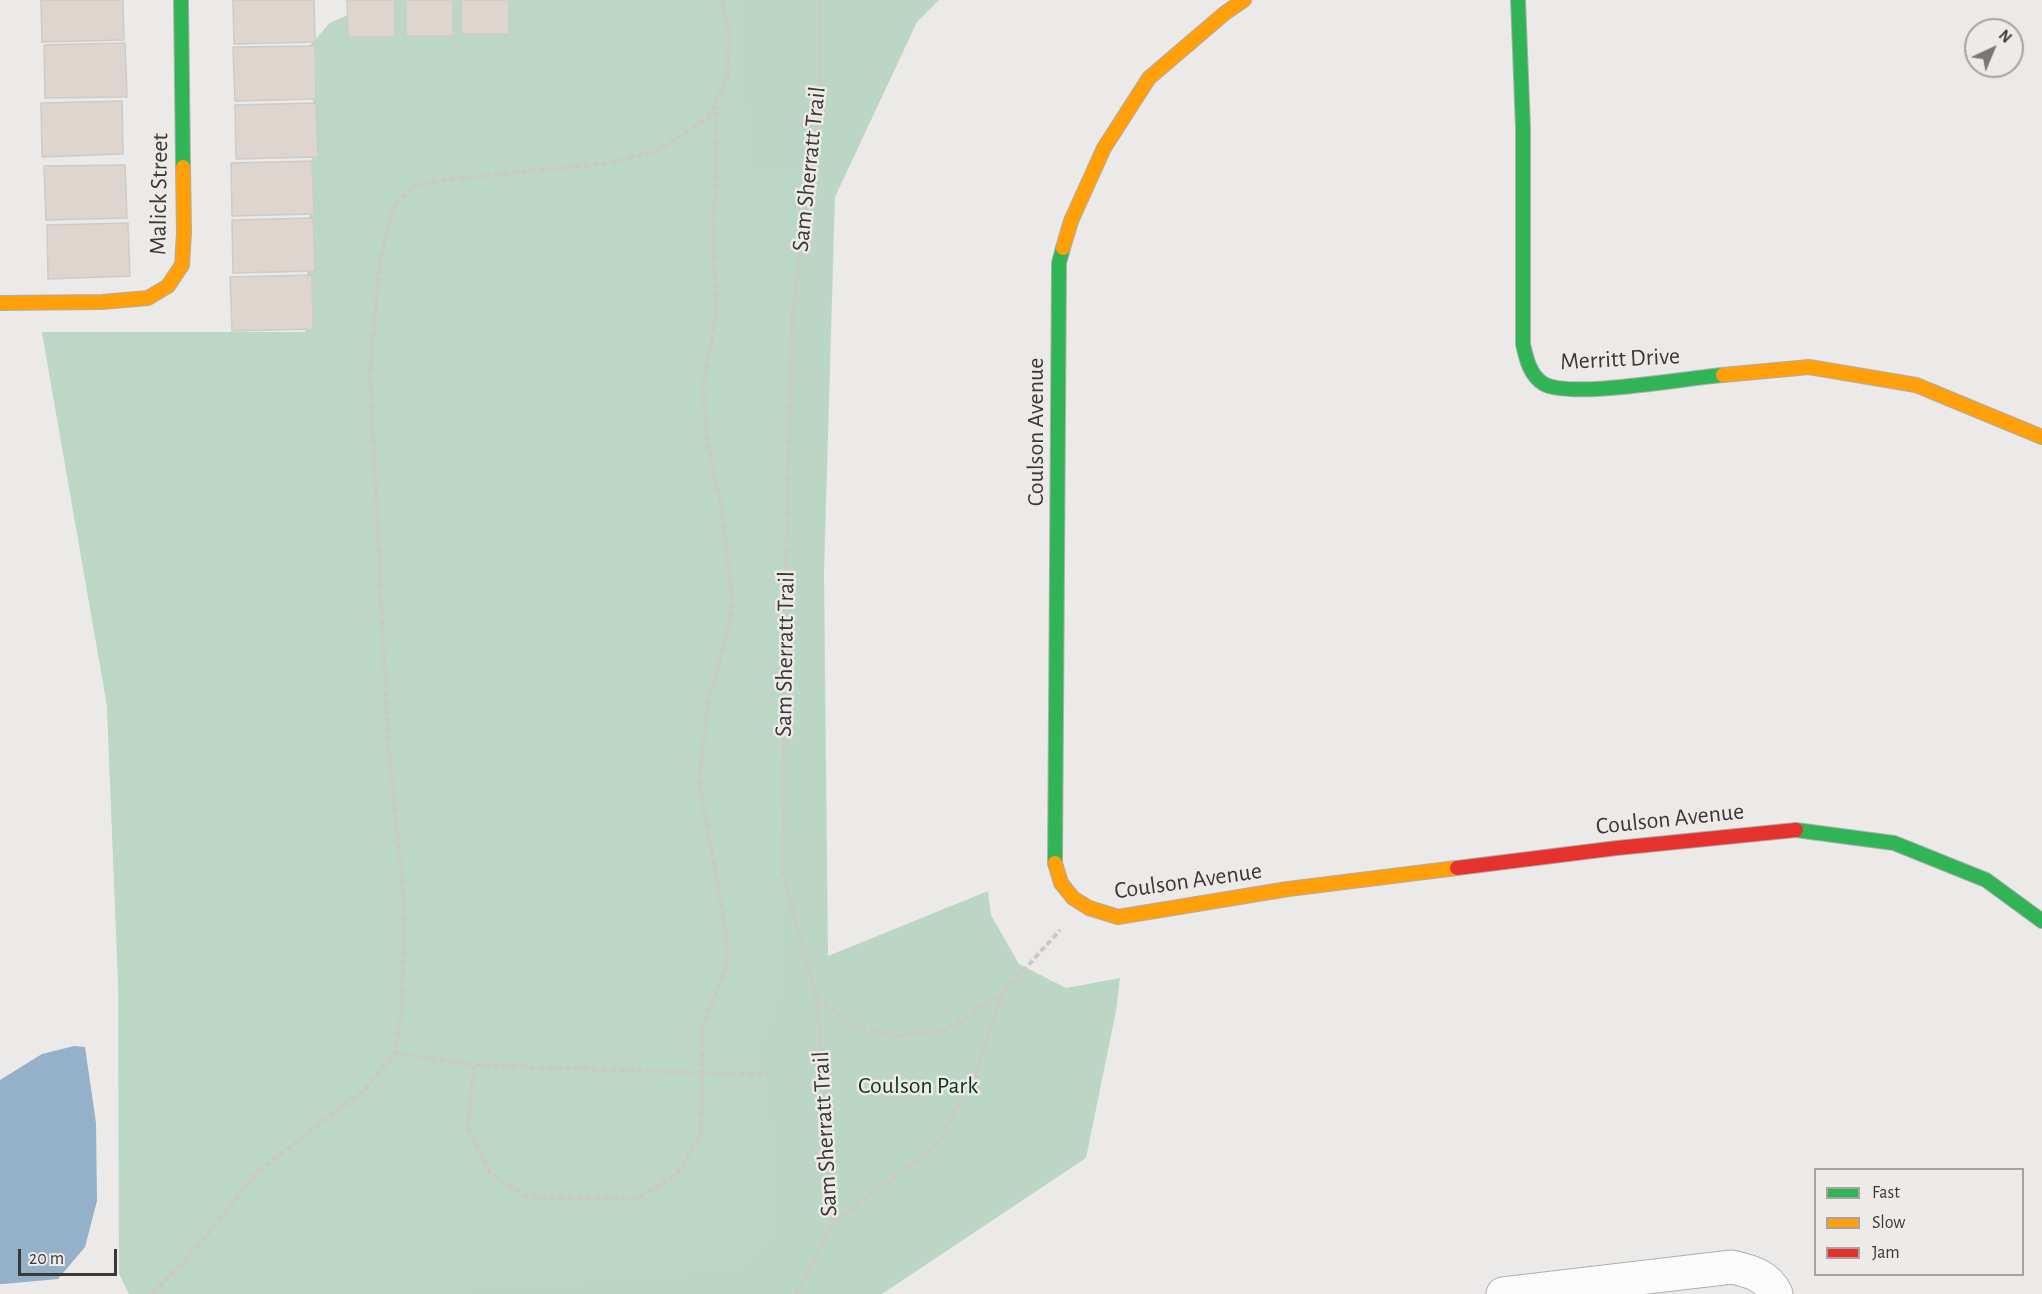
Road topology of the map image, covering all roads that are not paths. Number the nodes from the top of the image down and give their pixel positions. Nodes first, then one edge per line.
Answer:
1 (181, 0) edge
2 (1244, 0) edge
3 (1518, 0) edge
4 (0, 303) edge
5 (2042, 436) edge
6 (2042, 921) edge
7 (1503, 1294) edge
8 (1776, 1294) edge

1 - 4 street, Malick Street
2 - 6 street, Coulson Avenue
3 - 5 street, Merritt Drive
7 - 8 street

